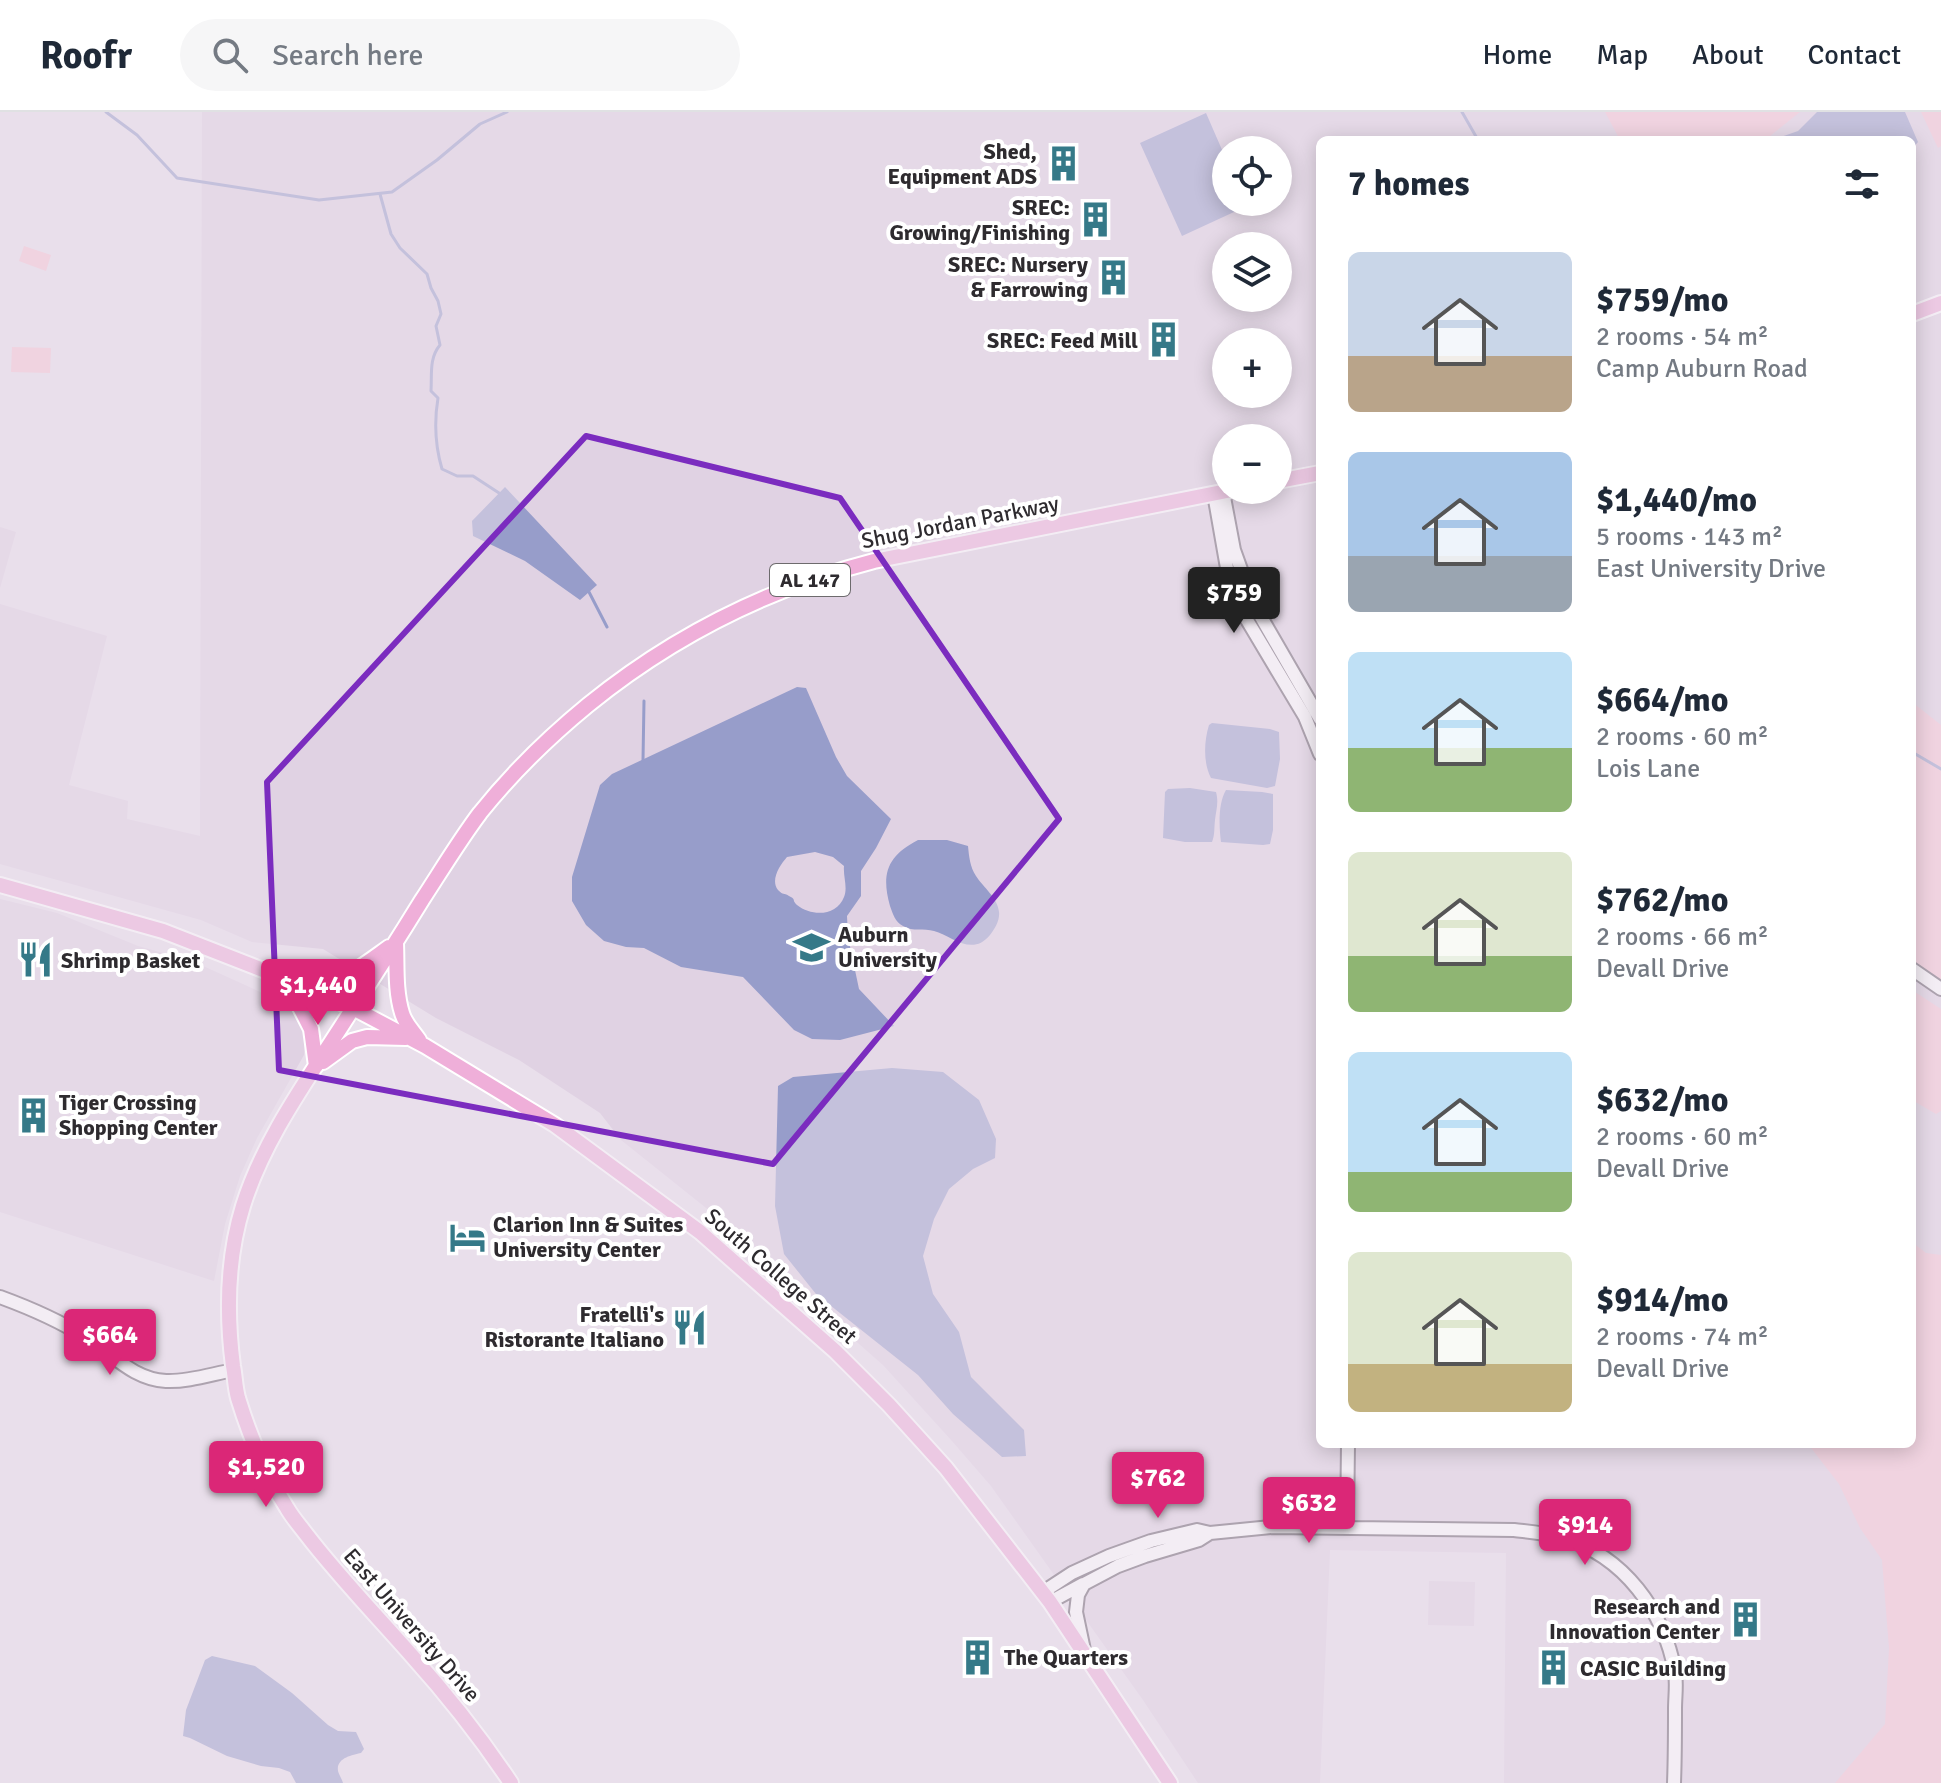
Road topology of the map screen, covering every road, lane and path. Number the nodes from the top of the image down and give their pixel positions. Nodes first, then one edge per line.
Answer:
1 (1941, 303) edge
2 (1916, 312) edge
3 (1316, 474) edge
4 (1292, 478) edge
5 (1212, 494) edge
6 (1224, 504) edge
7 (1225, 504) edge
8 (1316, 712) edge
9 (1316, 744) edge
10 (0, 885) edge
11 (396, 942) junction
12 (1916, 972) edge
13 (286, 980) junction
14 (1941, 989) edge
15 (353, 1008) junction
16 (409, 1038) junction
17 (425, 1046) junction
18 (316, 1066) junction
19 (0, 1297) edge
20 (234, 1370) junction
21 (1348, 1448) edge
22 (1347, 1528) junction
23 (1210, 1533) junction
24 (1084, 1584) junction
25 (1046, 1597) junction
26 (1084, 1650) junction
27 (511, 1783) edge
28 (1170, 1783) edge
29 (1674, 1783) edge

1 - 2 main road
3 - 4 main road
5 - 11 main road, Shug Jordan Parkway / AL 147
6 - 9 street
7 - 8 street
10 - 13 main road, South College Street
11 - 13 main road
11 - 15 main road, Shug Jordan Parkway / AL 147
11 - 17 main road
12 - 14 street
13 - 15 main road, South College Street
13 - 18 main road
15 - 16 main road, South College Street
15 - 18 main road, East University Drive
16 - 17 main road, South College Street
16 - 18 main road
17 - 25 main road, South College Street
18 - 20 main road, East University Drive
19 - 20 street
20 - 27 main road, East University Drive
21 - 22 street
22 - 23 street
22 - 29 street
23 - 24 street
23 - 25 street
24 - 25 street
24 - 26 street
25 - 26 main road, South College Street
26 - 28 main road, South College Street

